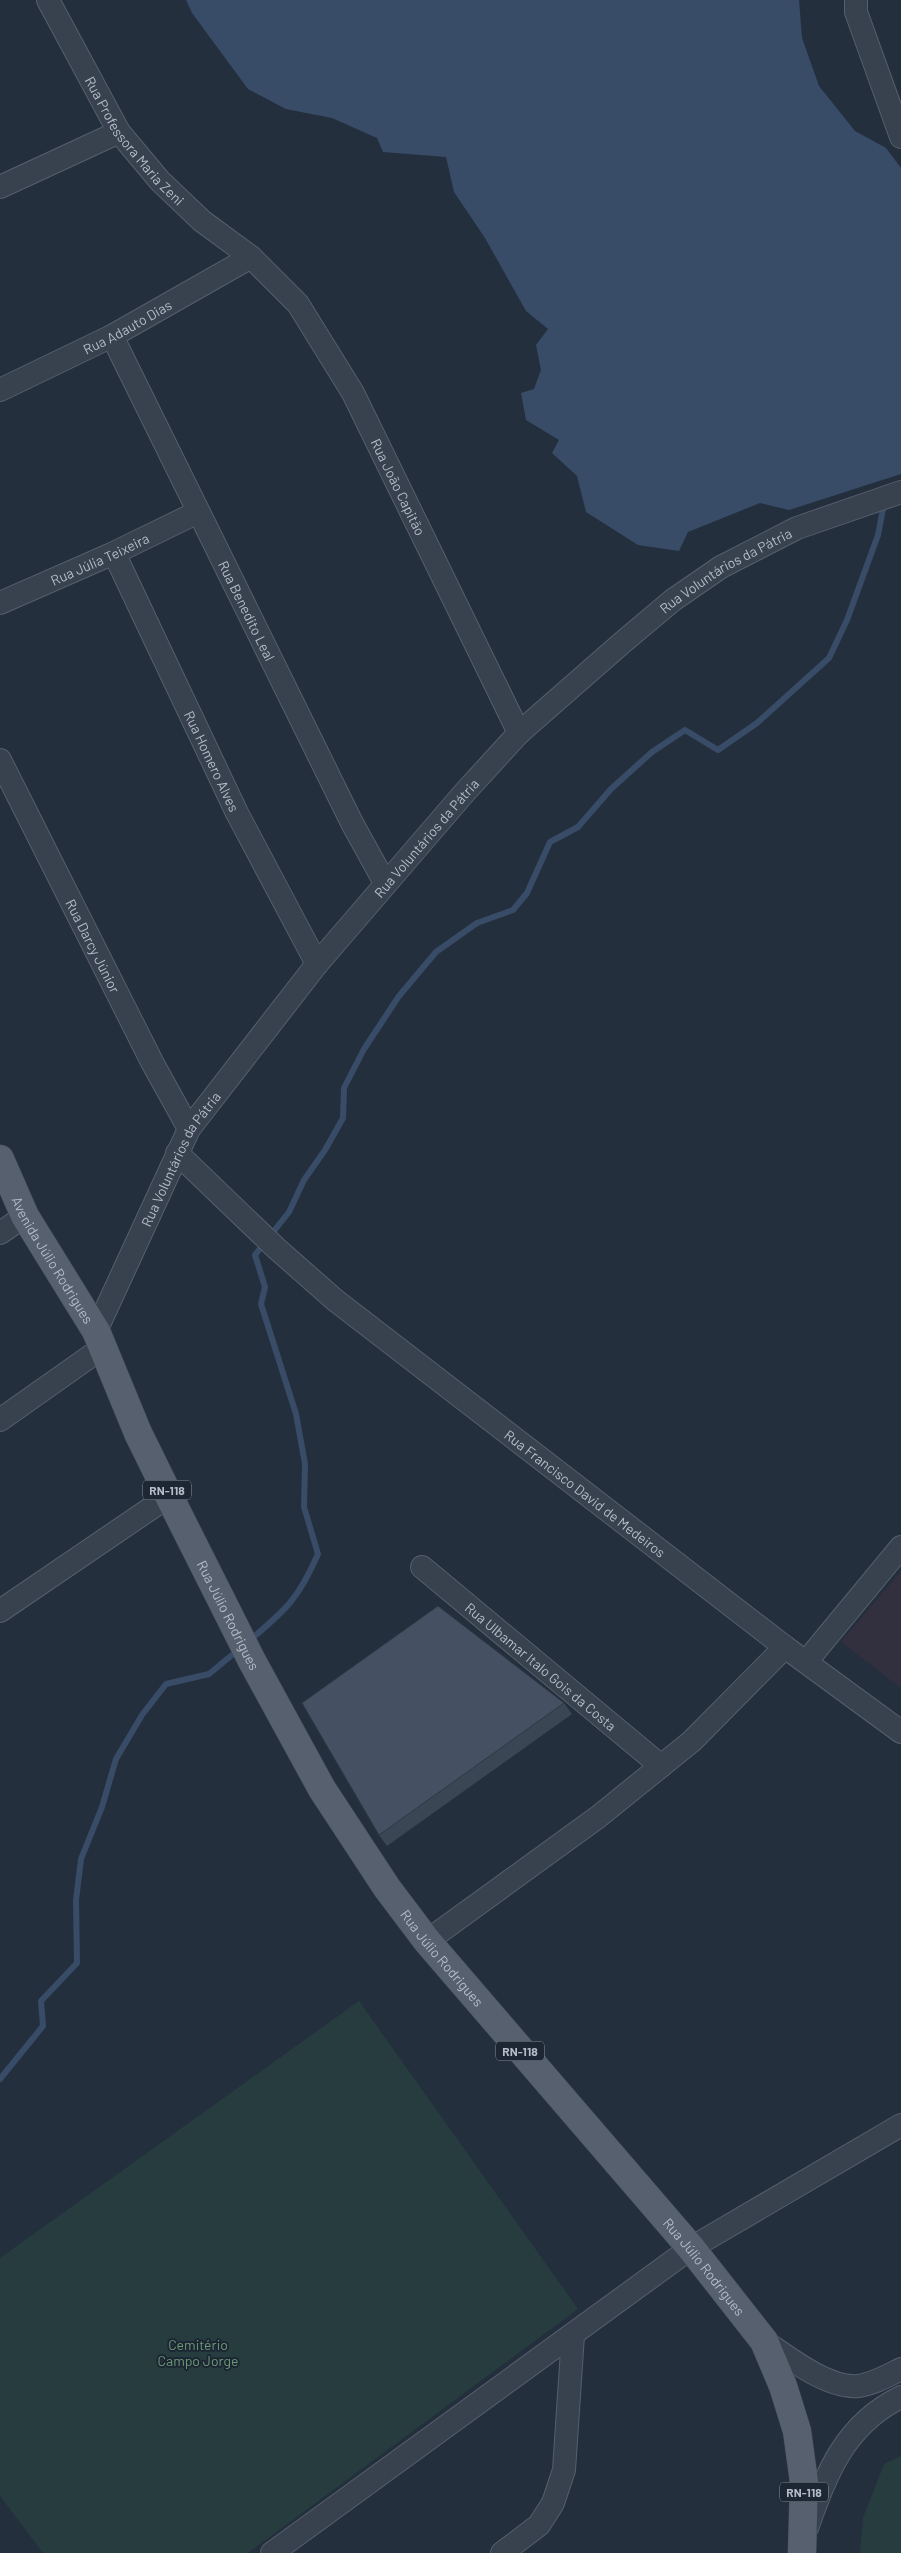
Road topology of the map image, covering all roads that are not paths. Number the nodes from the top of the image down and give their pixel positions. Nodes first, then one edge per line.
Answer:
1 (48, 0) edge
2 (856, 0) edge
3 (119, 132) junction
4 (901, 137) edge
5 (0, 187) edge
6 (251, 257) junction
7 (112, 336) junction
8 (0, 390) edge
9 (901, 492) edge
10 (198, 512) junction
11 (114, 553) junction
12 (0, 603) edge
13 (518, 733) junction
14 (0, 760) edge
15 (385, 883) junction
16 (317, 964) junction
17 (189, 1128) junction
18 (177, 1154) junction
19 (0, 1160) edge
20 (25, 1216) junction
21 (0, 1233) edge
22 (99, 1340) junction
23 (0, 1420) edge
24 (169, 1496) junction
25 (901, 1547) edge
26 (422, 1567) dead end
27 (0, 1611) edge
28 (786, 1647) junction
29 (806, 1662) junction
30 (901, 1732) edge
31 (661, 1766) junction
32 (427, 1941) junction
33 (901, 2125) edge
34 (691, 2248) junction
35 (573, 2336) junction
36 (764, 2341) junction
37 (901, 2369) edge
38 (901, 2397) edge
39 (803, 2546) edge
40 (272, 2553) edge
41 (502, 2553) edge

1 - 3 street, Rua Professora Maria Zeni
2 - 4 street
3 - 5 street
3 - 6 street, Rua Professora Maria Zeni
6 - 7 street, Rua Adauto Dias
6 - 13 street, Rua João Capitão
7 - 8 street, Rua Adauto Dias
7 - 10 street, Rua Benedito Leal
9 - 13 street, Rua Voluntários da Pátria
10 - 11 street, Rua Júlia Teixeira
10 - 15 street, Rua Benedito Leal
11 - 12 street, Rua Júlia Teixeira
11 - 16 street, Rua Homero Alves
13 - 15 street, Rua Voluntários da Pátria
14 - 17 street, Rua Darcy Júnior
15 - 16 street, Rua Voluntários da Pátria
16 - 17 street, Rua Voluntários da Pátria
17 - 18 street, Rua Voluntários da Pátria
18 - 22 street, Rua Voluntários da Pátria
18 - 28 street, Rua Francisco David de Medeiros
19 - 20 main road, Avenida Júlio Rodrigues / RN-118
20 - 21 street
20 - 22 main road, Avenida Júlio Rodrigues / RN-118
22 - 23 street
22 - 24 main road, Rua Júlio Rodrigues / RN-118
24 - 27 street
24 - 32 main road, Rua Júlio Rodrigues / RN-118
25 - 29 street
26 - 31 street, Rua Ulbamar Italo Gois da Costa
28 - 29 street, Rua Francisco David de Medeiros
28 - 31 street
29 - 30 street, Rua Francisco David de Medeiros
31 - 32 street
32 - 34 main road, Rua Júlio Rodrigues / RN-118
33 - 34 street
34 - 35 street
34 - 36 main road, Rua Júlio Rodrigues / RN-118
35 - 40 street
35 - 41 street
36 - 37 street
36 - 39 main road, Rua Júlio Rodrigues / RN-118
38 - 39 street

